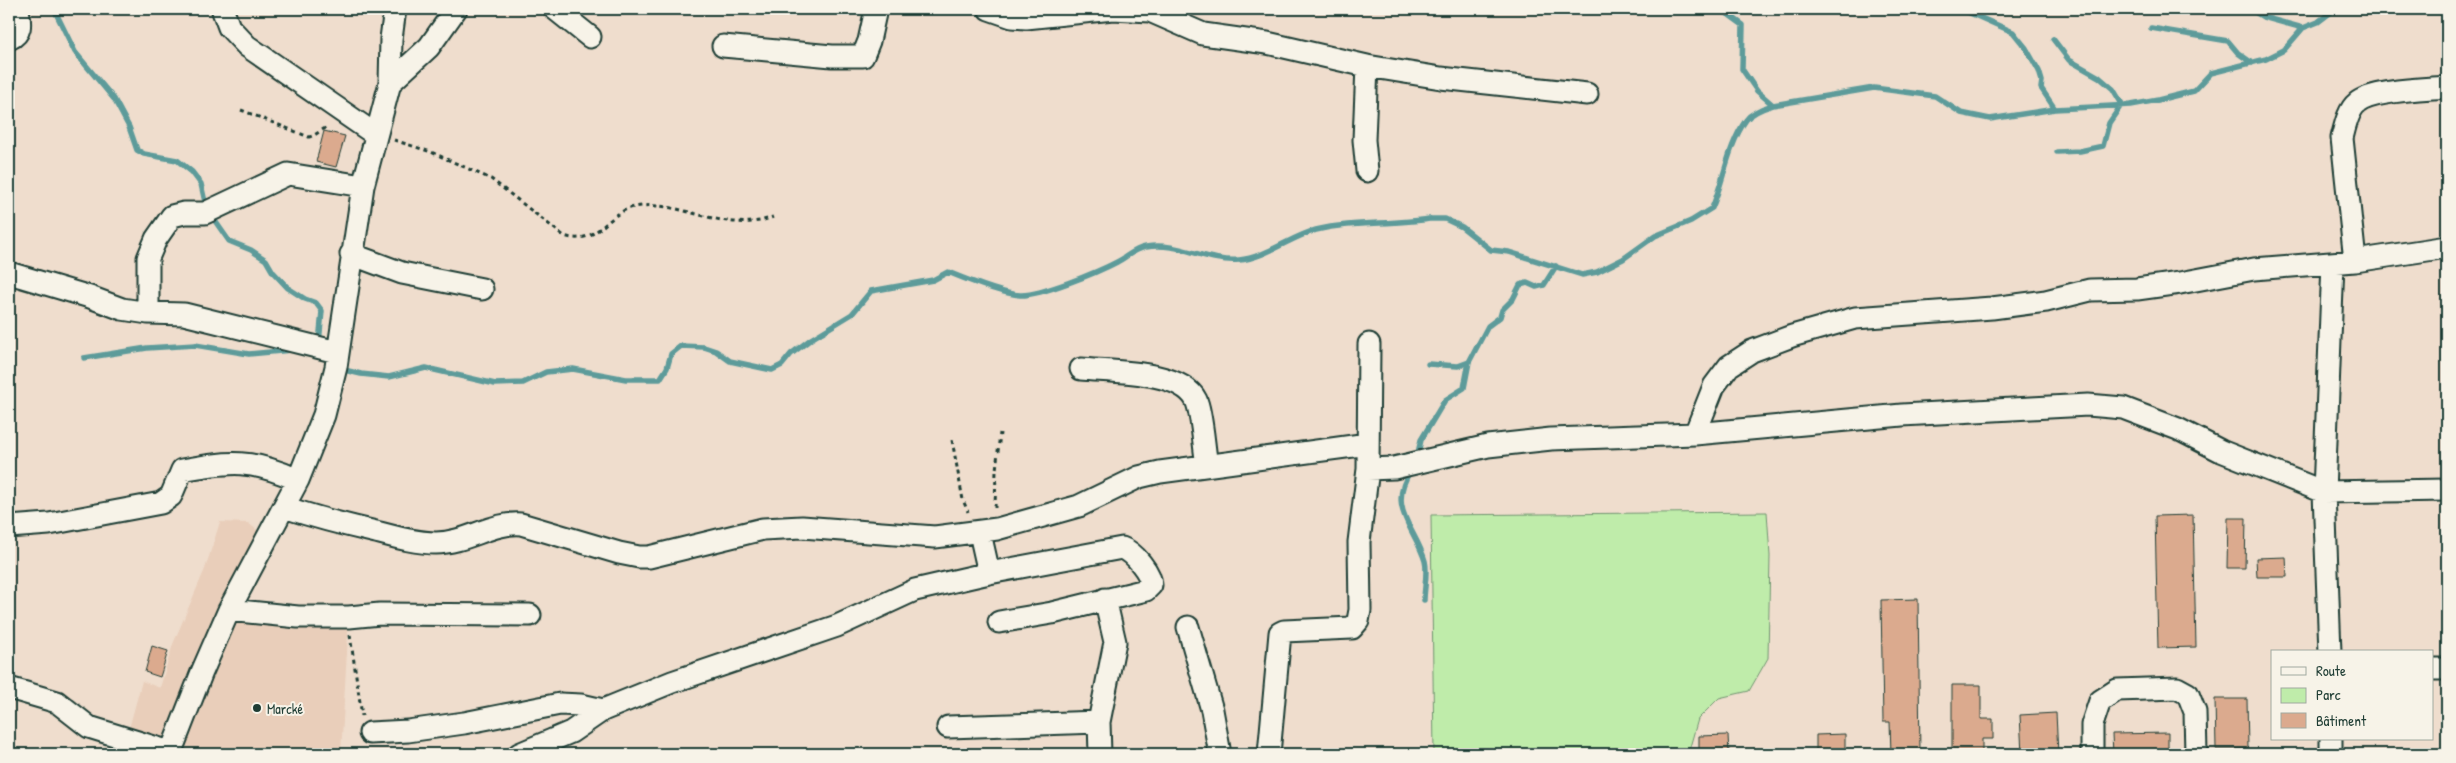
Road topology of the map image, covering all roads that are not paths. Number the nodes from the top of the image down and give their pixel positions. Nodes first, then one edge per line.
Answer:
1 (18, 9) edge
2 (395, 9) edge
3 (456, 9) edge
4 (555, 9) edge
5 (876, 9) edge
6 (989, 9) edge
7 (222, 10) edge
8 (1150, 10) edge
9 (590, 36) dead end
10 (9, 39) edge
11 (723, 46) dead end
12 (1366, 66) junction
13 (390, 83) junction
14 (2447, 87) edge
15 (1587, 94) dead end
16 (376, 135) junction
17 (1367, 171) dead end
18 (363, 186) junction
19 (2447, 247) edge
20 (352, 254) junction
21 (2355, 260) junction
22 (2333, 263) junction
23 (9, 273) edge
24 (482, 289) dead end
25 (148, 313) junction
26 (1369, 344) dead end
27 (337, 352) junction
28 (1081, 369) dead end
29 (1695, 434) junction
30 (1368, 444) junction
31 (1207, 465) junction
32 (1368, 469) junction
33 (298, 480) junction
34 (2447, 490) edge
35 (2324, 492) junction
36 (284, 507) junction
37 (9, 527) edge
38 (988, 531) junction
39 (989, 573) junction
40 (1105, 599) junction
41 (230, 610) junction
42 (530, 615) dead end
43 (999, 622) dead end
44 (1188, 627) dead end
45 (2330, 650) edge
46 (2434, 669) edge
47 (2447, 669) edge
48 (9, 688) edge
49 (603, 710) junction
50 (1099, 722) junction
51 (948, 728) dead end
52 (370, 733) road end
53 (2331, 740) edge
54 (170, 753) edge
55 (519, 754) edge
56 (1100, 754) edge
57 (1220, 754) edge
58 (1269, 754) edge
59 (2092, 754) edge
60 (2196, 754) edge
61 (2331, 754) edge

1 - 10 street
2 - 13 street
3 - 13 street
4 - 9 street
5 - 11 street
6 - 8 street
7 - 16 street
8 - 12 street
12 - 15 street
12 - 17 street
13 - 16 street
14 - 21 street
16 - 18 street
18 - 20 street
18 - 25 street
19 - 21 street
20 - 24 street
20 - 27 street
21 - 22 street
22 - 29 street
22 - 35 street
23 - 25 street
25 - 27 street
26 - 30 street
27 - 33 street
28 - 31 street
29 - 32 street
29 - 35 street
30 - 31 street
30 - 32 street
31 - 38 street
32 - 58 street
33 - 36 street
33 - 37 street
34 - 35 street
35 - 45 street
36 - 38 street
36 - 41 street
38 - 39 street
39 - 40 street
39 - 49 street
40 - 43 street
40 - 50 street
41 - 42 street
41 - 54 street
44 - 57 street
46 - 47 street
48 - 54 street
49 - 52 street
49 - 55 street
50 - 51 street
50 - 56 street
53 - 61 street
59 - 60 street

